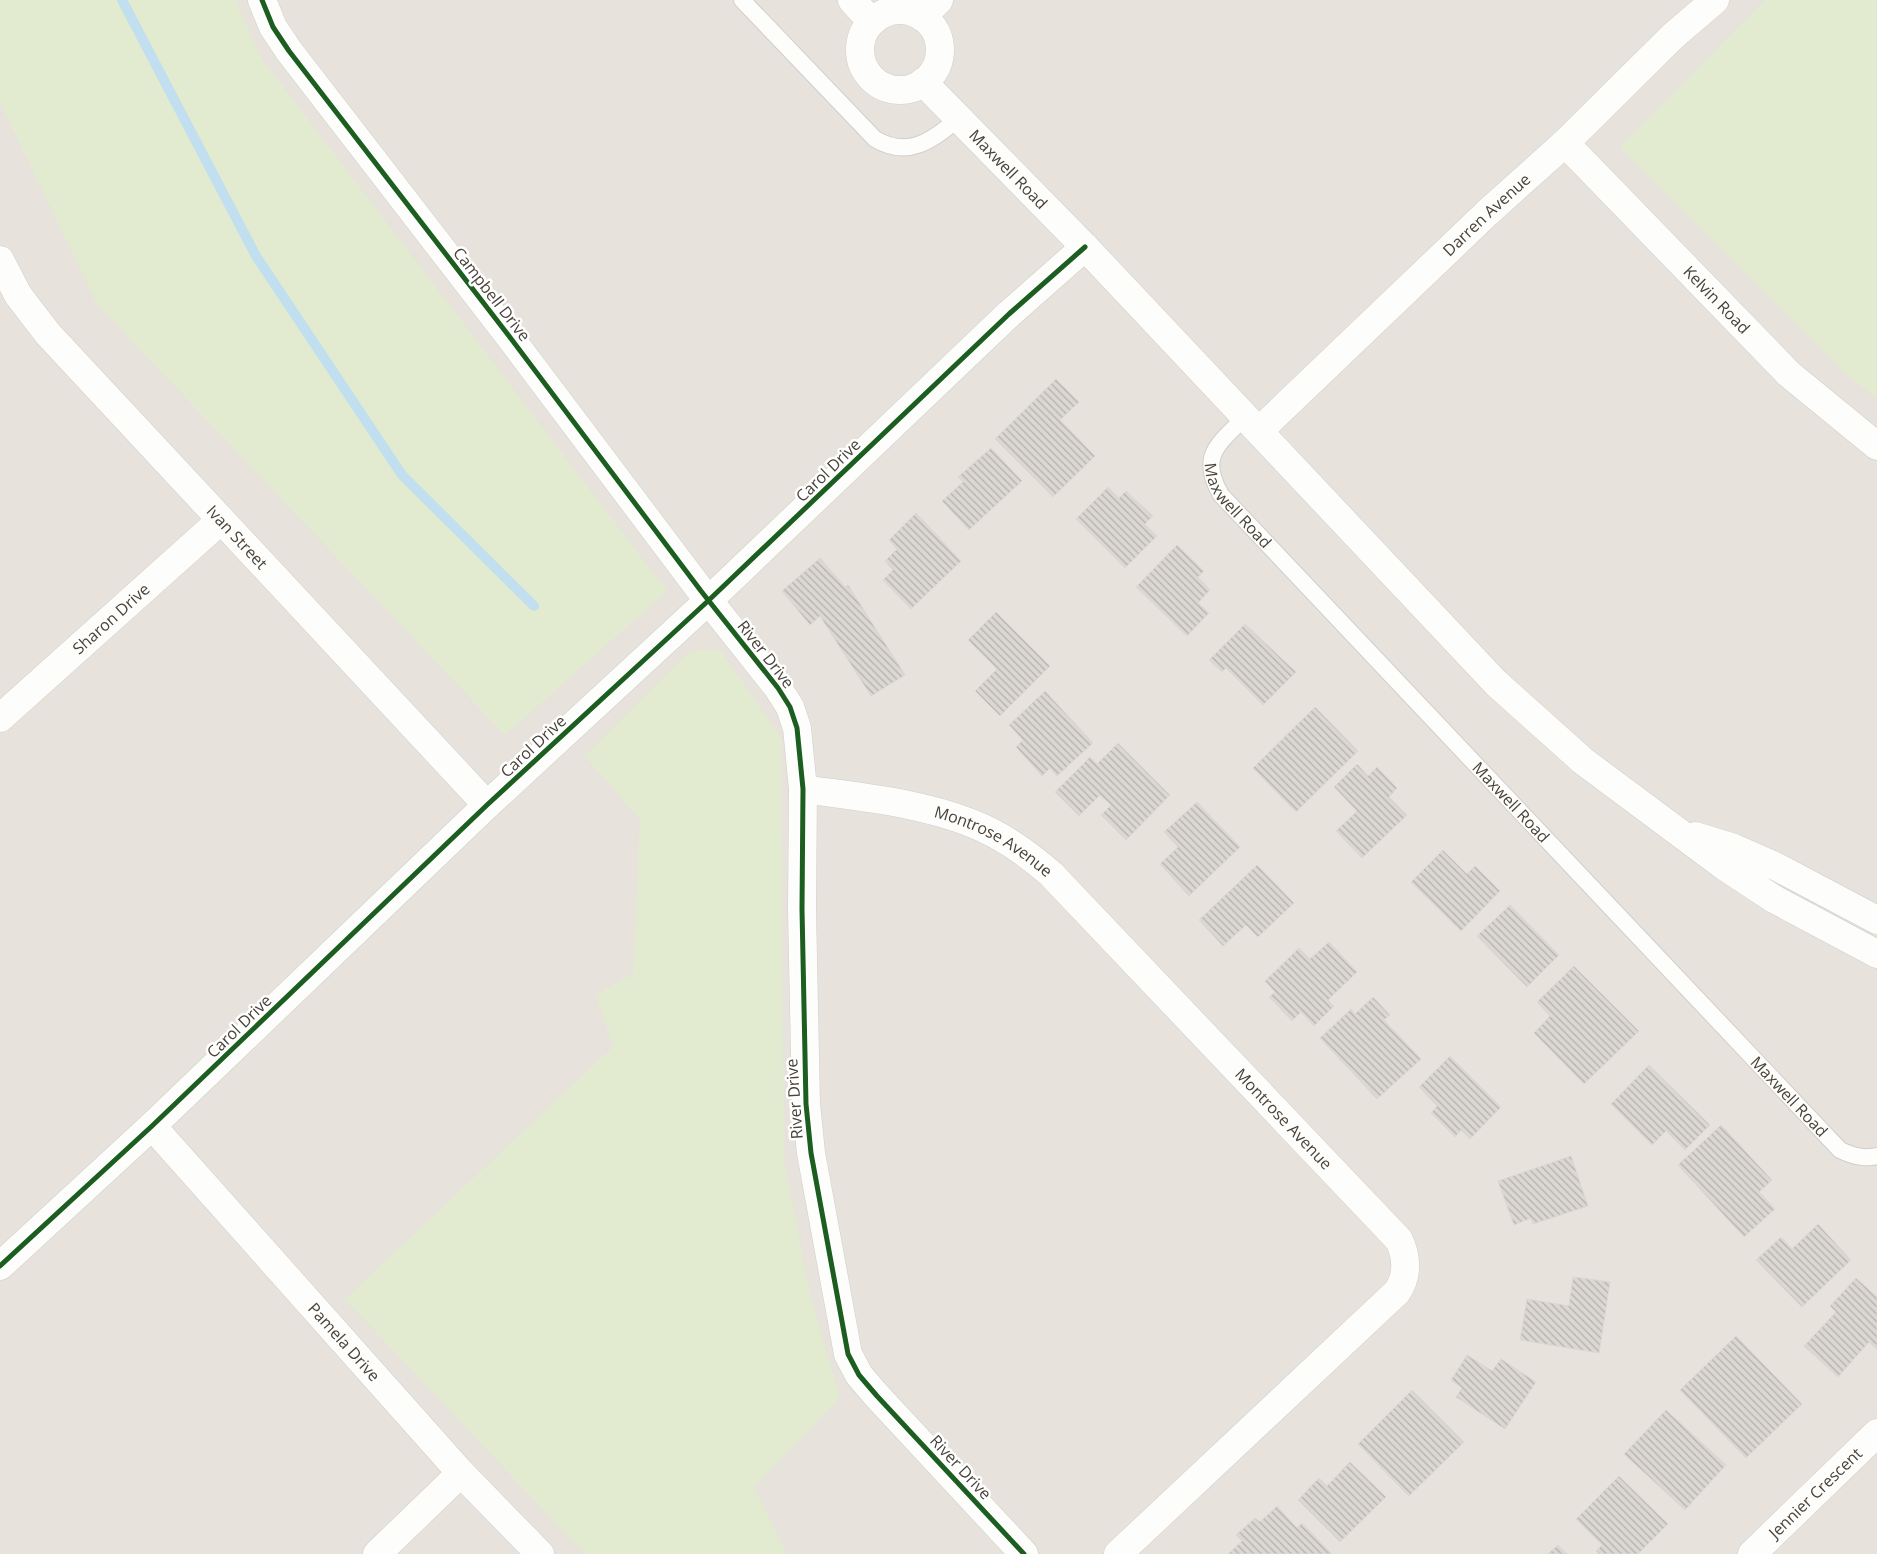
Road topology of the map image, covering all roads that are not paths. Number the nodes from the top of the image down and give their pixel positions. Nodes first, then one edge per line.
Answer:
1 (262, 0) edge
2 (742, 0) edge
3 (852, 0) edge
4 (1715, 0) edge
5 (930, 8) edge
6 (872, 22) junction
7 (923, 82) junction
8 (958, 119) junction
9 (1565, 143) junction
10 (1085, 247) junction
11 (0, 260) edge
12 (1253, 424) junction
13 (1877, 446) edge
14 (221, 520) junction
15 (709, 600) junction
16 (0, 718) edge
17 (803, 789) junction
18 (487, 805) junction
19 (1679, 831) junction
20 (1877, 920) edge
21 (1877, 954) edge
22 (152, 1126) junction
23 (1877, 1156) edge
24 (0, 1266) edge
25 (1877, 1433) edge
26 (461, 1472) junction
27 (377, 1554) edge
28 (540, 1554) edge
29 (1024, 1554) edge
30 (1118, 1554) edge
31 (1752, 1554) edge

1 - 15 street, Campbell Drive
2 - 8 lane, Maxwell Road
3 - 6 street
4 - 9 street, Darren Avenue
5 - 6 street
5 - 7 street
6 - 7 street
7 - 8 street, Maxwell Road
8 - 10 street, Maxwell Road
9 - 12 street, Darren Avenue
9 - 13 street, Kelvin Road
10 - 12 street, Maxwell Road
10 - 15 street, Carol Drive
11 - 14 street, Ivan Street
12 - 19 street, Maxwell Road
12 - 23 lane, Maxwell Road
14 - 16 street, Sharon Drive
14 - 18 street, Ivan Street
15 - 17 street, River Drive
15 - 18 street, Carol Drive
17 - 29 street, River Drive
17 - 30 street, Montrose Avenue
18 - 22 street, Carol Drive
19 - 20 street, Maxwell Road
19 - 21 street, Maxwell Road
22 - 24 street, Carol Drive
22 - 26 street, Pamela Drive
25 - 31 street, Jennier Crescent
26 - 27 street
26 - 28 street, Pamela Drive

